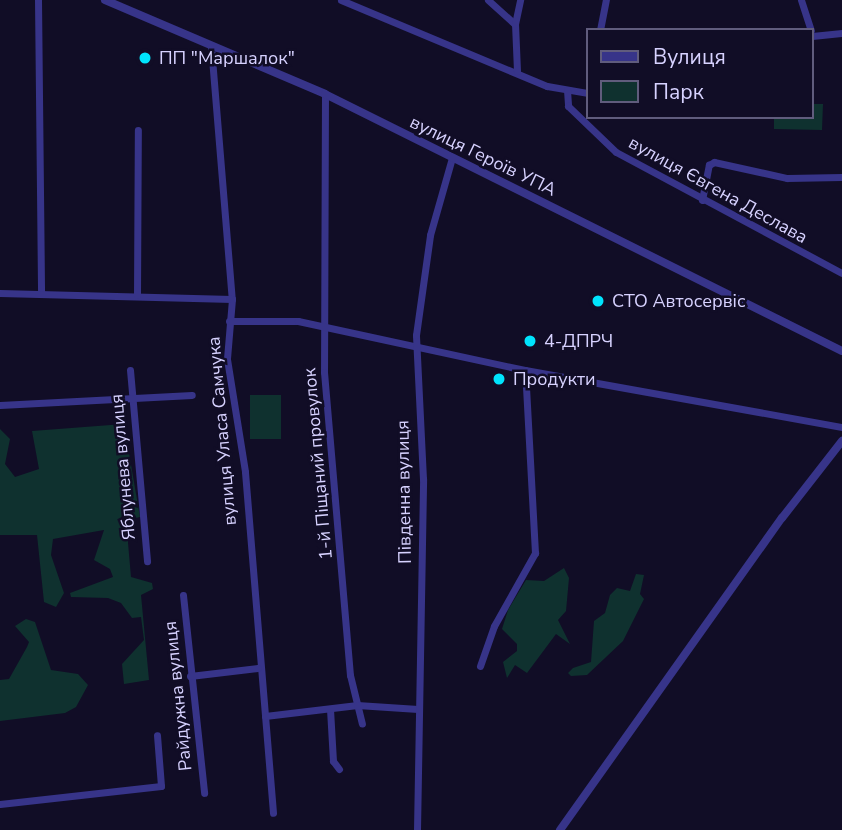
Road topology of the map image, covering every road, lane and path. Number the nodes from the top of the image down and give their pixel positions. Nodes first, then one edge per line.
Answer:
1 (38, 0) edge
2 (105, 0) edge
3 (341, 0) edge
4 (488, 0) edge
5 (520, 0) edge
6 (606, 0) edge
7 (801, 0) edge
8 (515, 24) junction
9 (600, 28) edge
10 (810, 28) edge
11 (842, 33) edge
12 (814, 34) edge
13 (211, 46) junction
14 (517, 71) junction
15 (567, 90) junction
16 (586, 93) edge
17 (325, 94) junction
18 (138, 130) dead end
19 (453, 158) junction
20 (842, 177) edge
21 (702, 200) junction
22 (842, 274) edge
23 (0, 293) edge
24 (41, 293) junction
25 (137, 295) junction
26 (232, 299) junction
27 (229, 321) junction
28 (327, 330) junction
29 (418, 345) junction
30 (842, 351) edge
31 (130, 370) dead end
32 (526, 370) junction
33 (192, 395) dead end
34 (132, 398) junction
35 (0, 405) edge
36 (842, 427) edge
37 (842, 441) edge
38 (147, 561) dead end
39 (183, 595) dead end
40 (480, 666) dead end
41 (258, 668) junction
42 (190, 676) junction
43 (357, 705) junction
44 (330, 709) junction
45 (418, 709) junction
46 (265, 716) junction
47 (362, 724) dead end
48 (157, 735) dead end
49 (339, 769) dead end
50 (204, 793) dead end
51 (0, 804) edge
52 (273, 813) dead end
53 (417, 830) edge
54 (560, 830) edge

1 - 24 street
2 - 13 street, вулиця Героїв УПА
3 - 14 street
4 - 8 street
5 - 8 street
6 - 9 street
7 - 10 street
8 - 14 street
11 - 12 street
13 - 17 street, вулиця Героїв УПА
13 - 26 street, вулиця Уласа Самчука
14 - 15 street
15 - 16 street
15 - 21 street, вулиця Євгена Деслава
17 - 19 street, вулиця Героїв УПА
17 - 28 street, 1-й Піщаний провулок
18 - 25 street
19 - 29 street, Південна вулиця
19 - 30 street, вулиця Героїв УПА
20 - 21 street
21 - 22 street, вулиця Євгена Деслава
23 - 24 street
24 - 25 street
25 - 26 street
26 - 27 street, вулиця Уласа Самчука
27 - 28 street
27 - 41 street, вулиця Уласа Самчука
28 - 29 street
28 - 43 street, 1-й Піщаний провулок
29 - 32 street
29 - 45 street, Південна вулиця
31 - 34 street, Яблунева вулиця
32 - 36 street
32 - 40 street
33 - 34 street
34 - 35 street
34 - 38 street, Яблунева вулиця
37 - 54 street
39 - 42 street, Райдужна вулиця
41 - 42 street
41 - 46 street, вулиця Уласа Самчука
42 - 50 street, Райдужна вулиця
43 - 44 street
43 - 45 street
43 - 47 street, 1-й Піщаний провулок
44 - 46 street
44 - 49 street
45 - 53 street, Південна вулиця
46 - 52 street, вулиця Уласа Самчука
48 - 51 street

